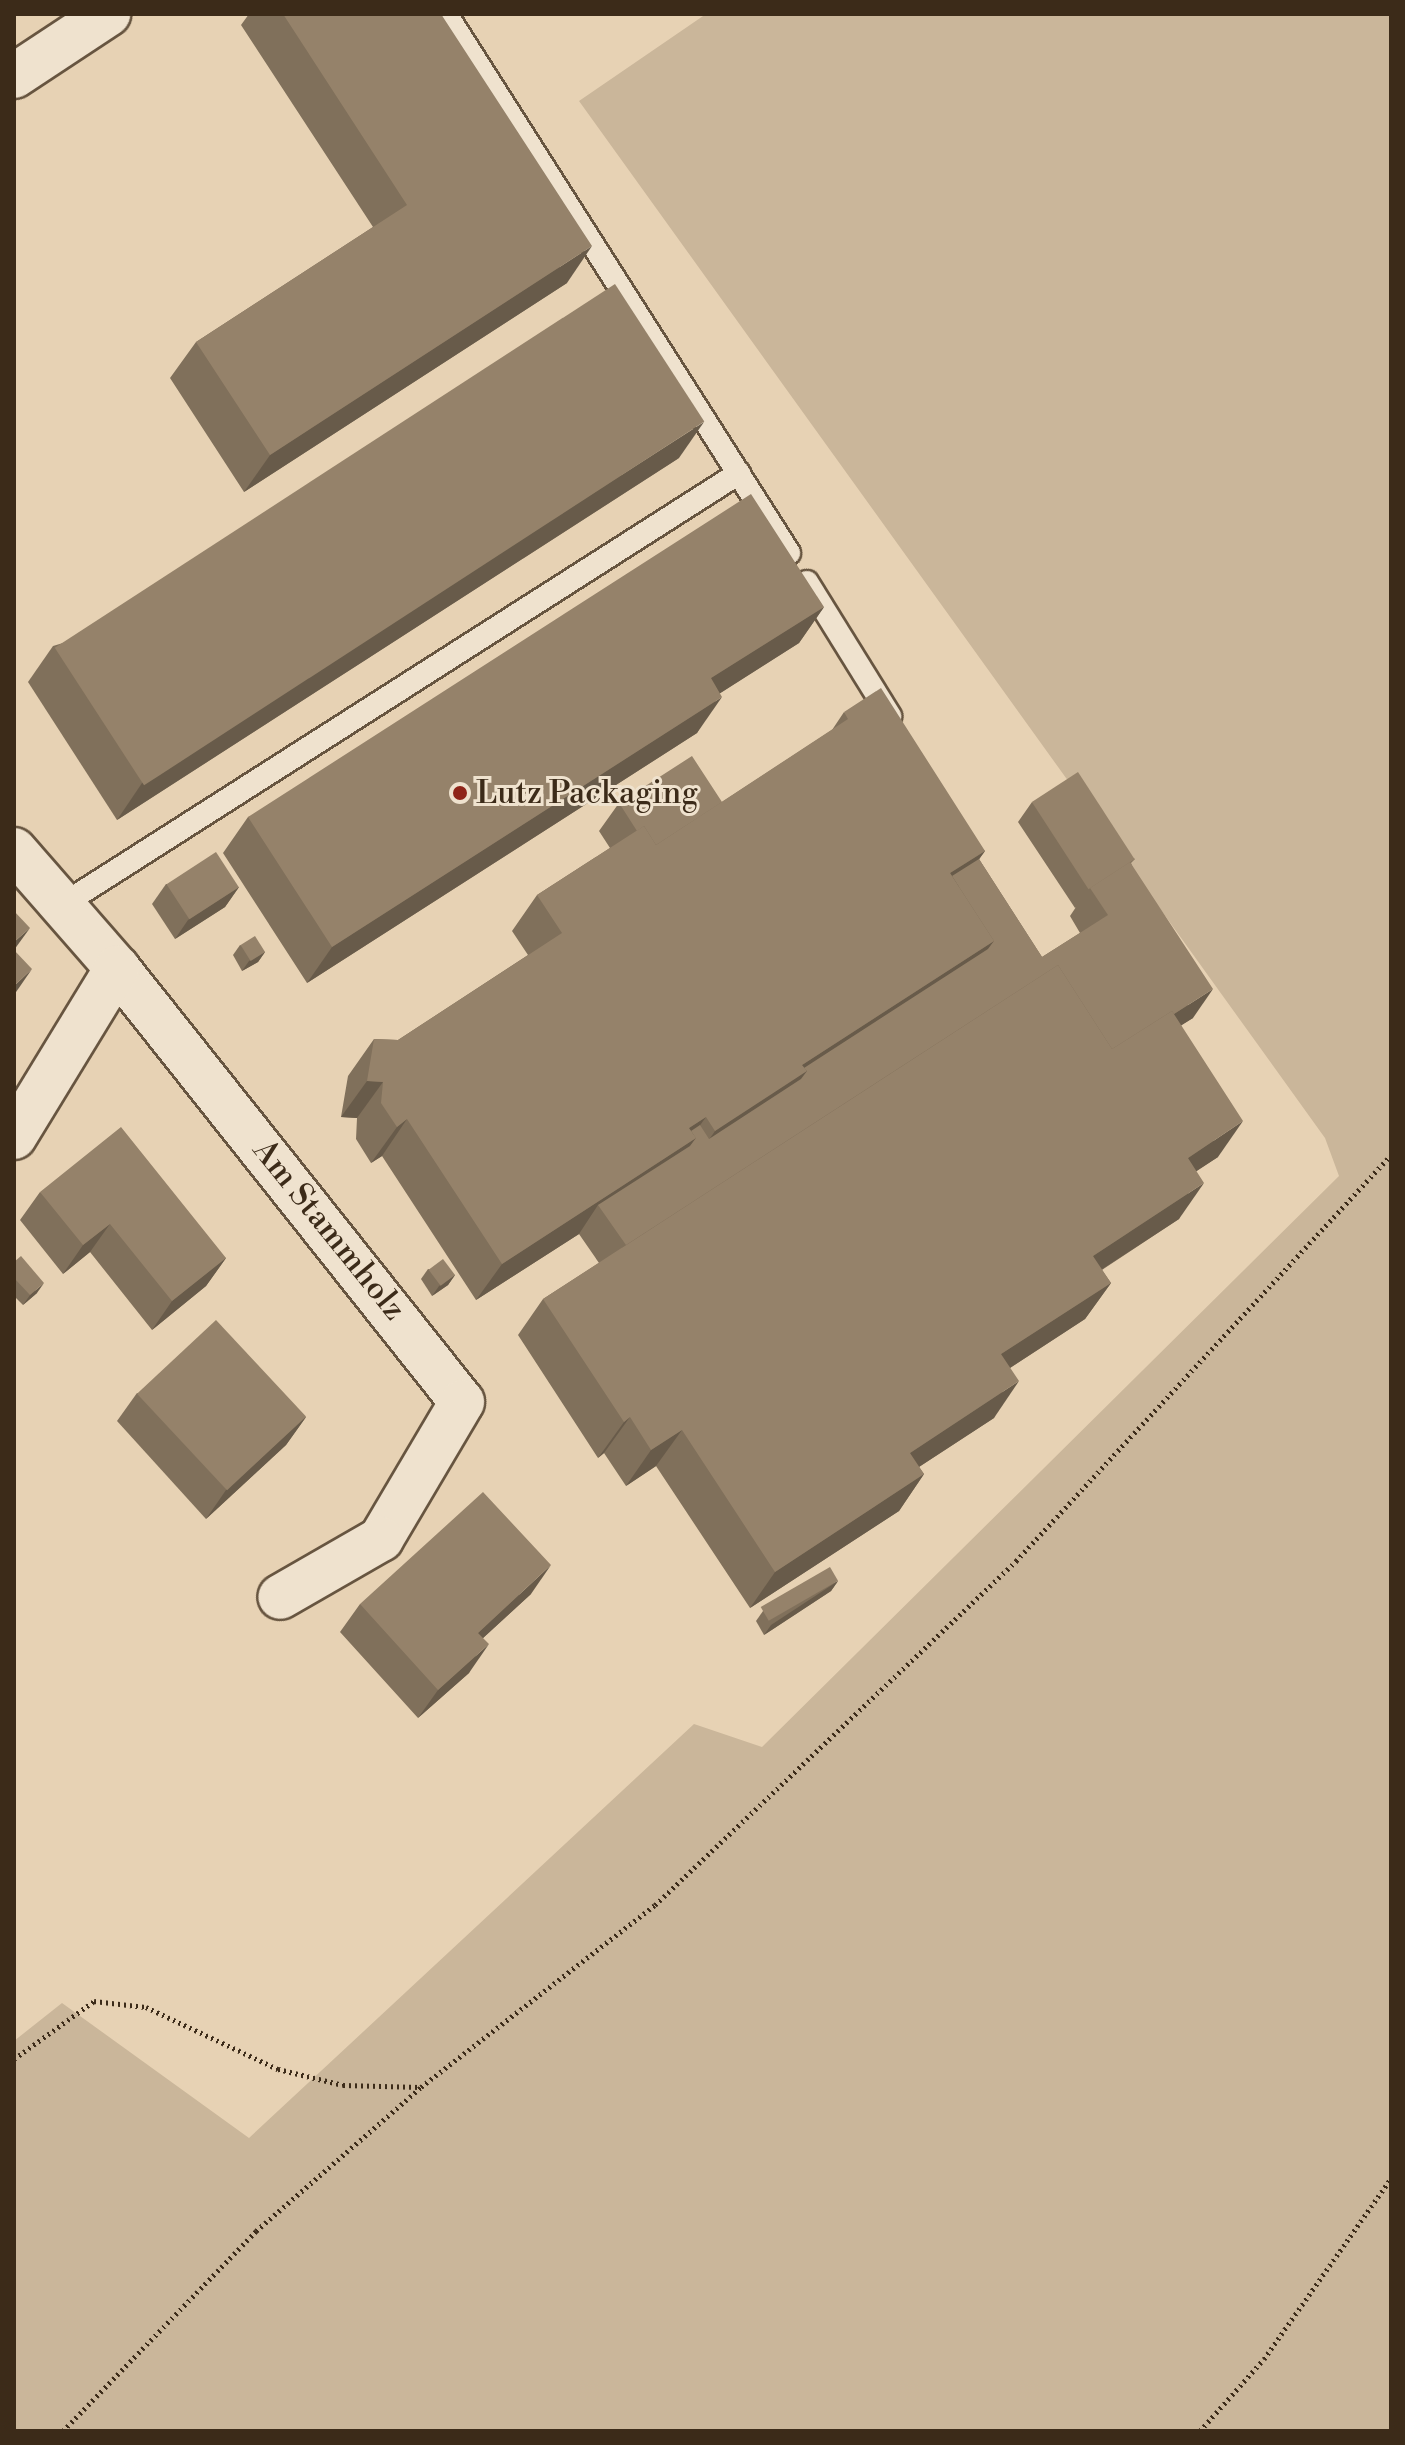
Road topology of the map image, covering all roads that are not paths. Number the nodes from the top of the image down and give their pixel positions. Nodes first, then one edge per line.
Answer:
1 (108, 14) edge
2 (446, 14) edge
3 (14, 76) edge
4 (739, 473) junction
5 (898, 730) edge
6 (14, 850) edge
7 (62, 905) junction
8 (117, 968) junction
9 (14, 1137) edge
10 (280, 1597) dead end

1 - 3 street
2 - 4 lane
4 - 5 lane
4 - 7 lane
6 - 7 street, Am Stammholz
7 - 8 street, Am Stammholz
8 - 9 street
8 - 10 street, Am Stammholz

